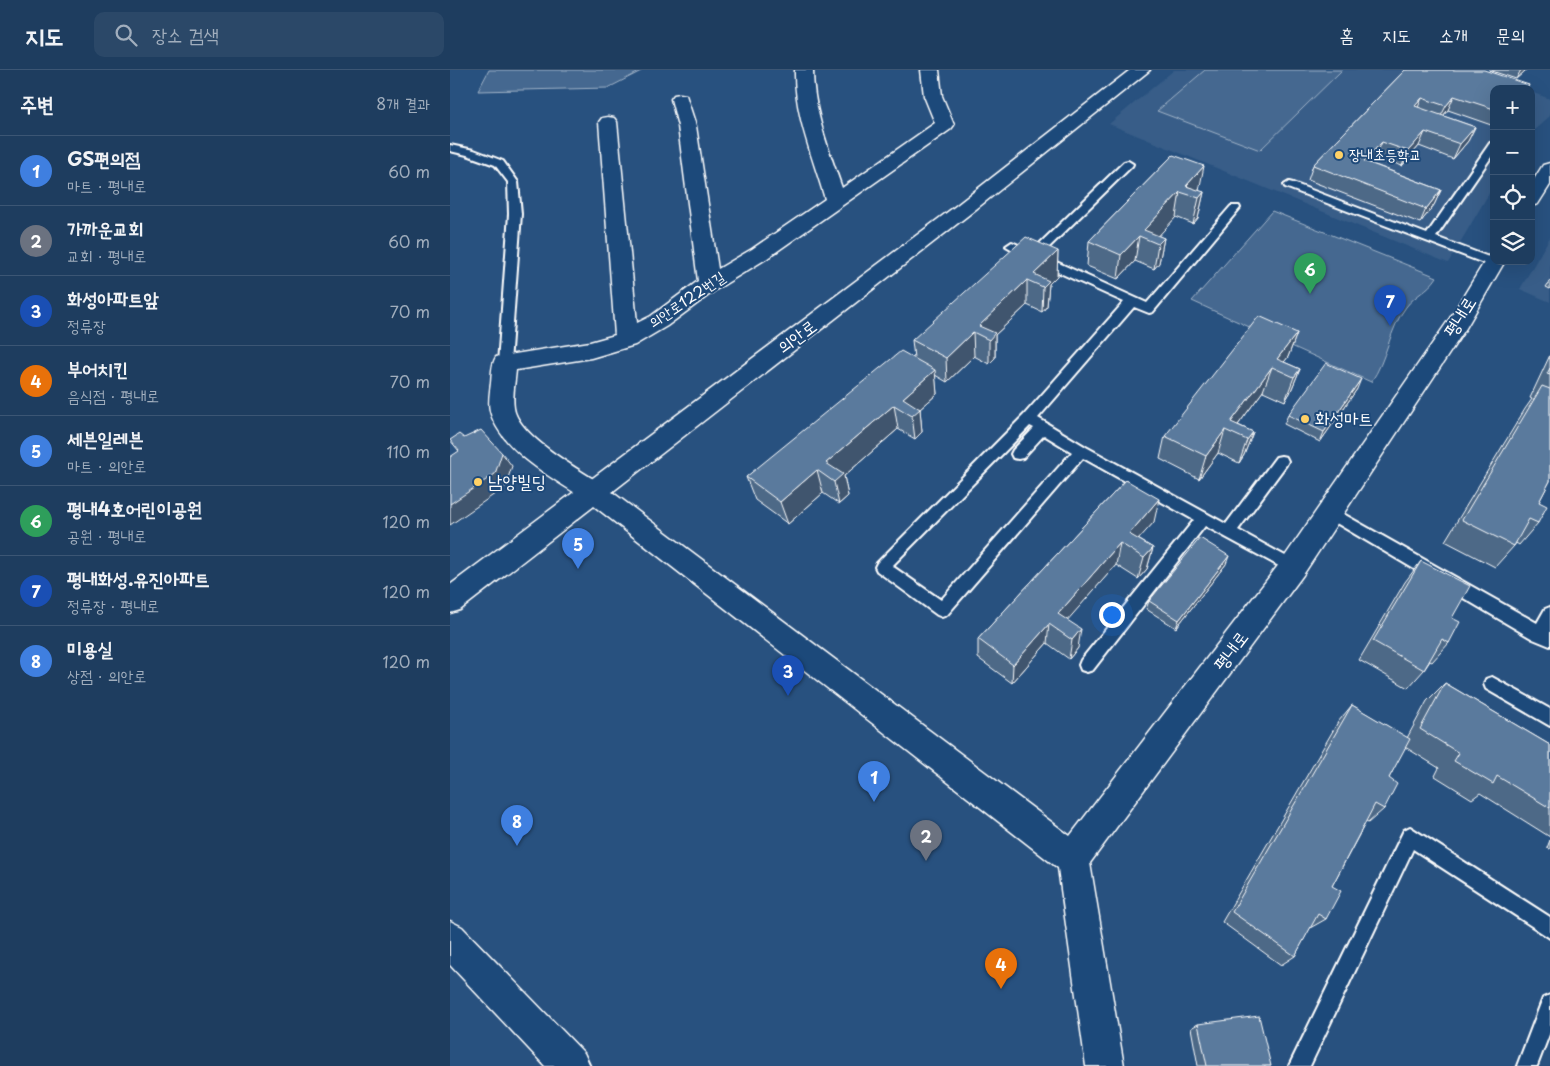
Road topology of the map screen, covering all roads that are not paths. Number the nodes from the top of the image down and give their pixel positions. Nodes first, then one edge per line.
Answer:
1 (804, 70) edge
2 (930, 70) edge
3 (1141, 70) edge
4 (680, 99) dead end
5 (608, 122) dead end
6 (450, 148) edge
7 (1490, 151) edge
8 (1128, 164) dead end
9 (1550, 169) edge
10 (1289, 185) dead end
11 (1535, 193) edge
12 (836, 201) junction
13 (1235, 208) dead end
14 (1429, 239) junction
15 (1012, 246) dead end
16 (1033, 256) junction
17 (1490, 261) edge
18 (1492, 265) edge
19 (709, 284) junction
20 (1131, 302) junction
21 (627, 339) junction
22 (504, 363) junction
23 (1029, 419) junction
24 (1043, 427) junction
25 (1081, 451) junction
26 (1018, 454) dead end
27 (1281, 461) dead end
28 (594, 492) junction
29 (1332, 513) junction
30 (1204, 517) junction
31 (1229, 531) junction
32 (1293, 568) junction
33 (450, 601) edge
34 (1550, 614) edge
35 (1545, 636) edge
36 (1087, 665) dead end
37 (1492, 684) dead end
38 (1550, 718) edge
39 (1073, 859) junction
40 (1550, 928) edge
41 (450, 939) edge
42 (1550, 1005) edge
43 (571, 1066) edge
44 (1105, 1066) edge
45 (1299, 1066) edge
46 (1527, 1066) edge

1 - 12 street
2 - 12 street, 의안로122번길
3 - 28 street, 의안로
4 - 19 street
5 - 21 street
6 - 22 lane
7 - 14 lane
8 - 16 lane
9 - 11 street
10 - 14 lane
12 - 19 street, 의안로122번길
13 - 20 lane
14 - 17 lane
15 - 16 lane
16 - 20 lane
18 - 29 street, 평내로
19 - 21 street, 의안로122번길
20 - 23 lane
21 - 22 street, 의안로122번길
22 - 28 street
23 - 24 lane
23 - 25 lane
24 - 25 lane
24 - 26 lane
25 - 30 lane
27 - 31 lane
28 - 33 street, 의안로
28 - 39 street
29 - 32 street, 평내로
29 - 35 lane
30 - 31 lane
30 - 36 lane
31 - 32 lane
32 - 39 street, 평내로
34 - 35 lane
37 - 38 lane
39 - 44 street
40 - 45 lane
41 - 43 street
42 - 46 lane

